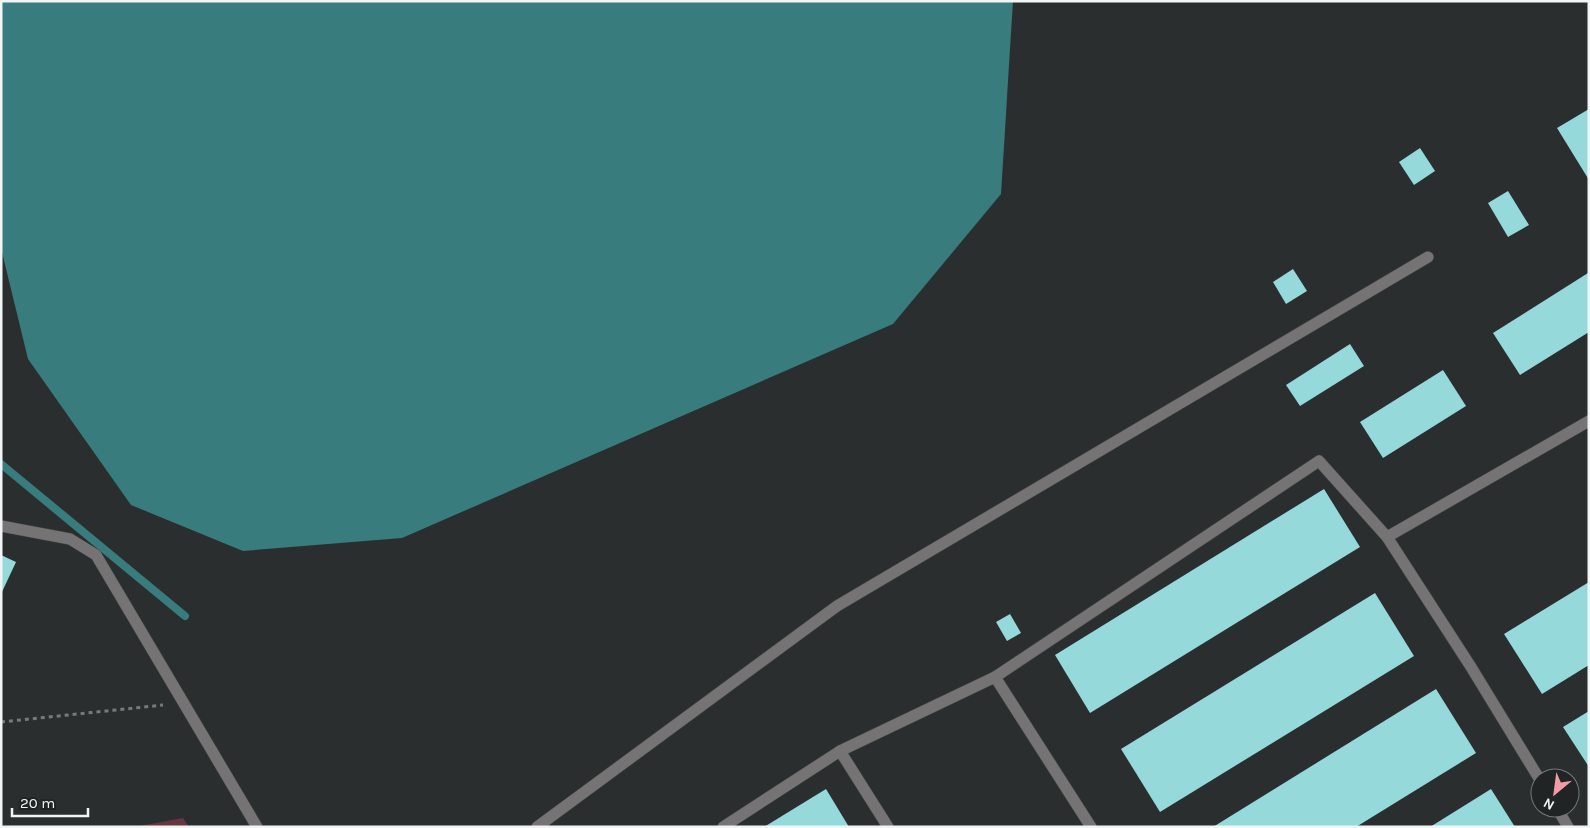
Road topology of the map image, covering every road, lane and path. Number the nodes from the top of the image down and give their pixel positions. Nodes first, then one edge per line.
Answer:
1 (1428, 257) dead end
2 (1589, 422) edge
3 (1, 526) edge
4 (1387, 537) junction
5 (995, 677) junction
6 (184, 702) junction
7 (1, 722) edge
8 (840, 751) junction
9 (1533, 768) edge
10 (258, 827) edge
11 (537, 827) edge
12 (723, 827) edge
13 (888, 827) edge
14 (1091, 827) edge

1 - 11 lane
2 - 4 lane
3 - 6 lane
4 - 5 lane
4 - 9 lane
5 - 8 lane
5 - 14 lane
6 - 7 path
6 - 10 lane
8 - 12 lane
8 - 13 lane

